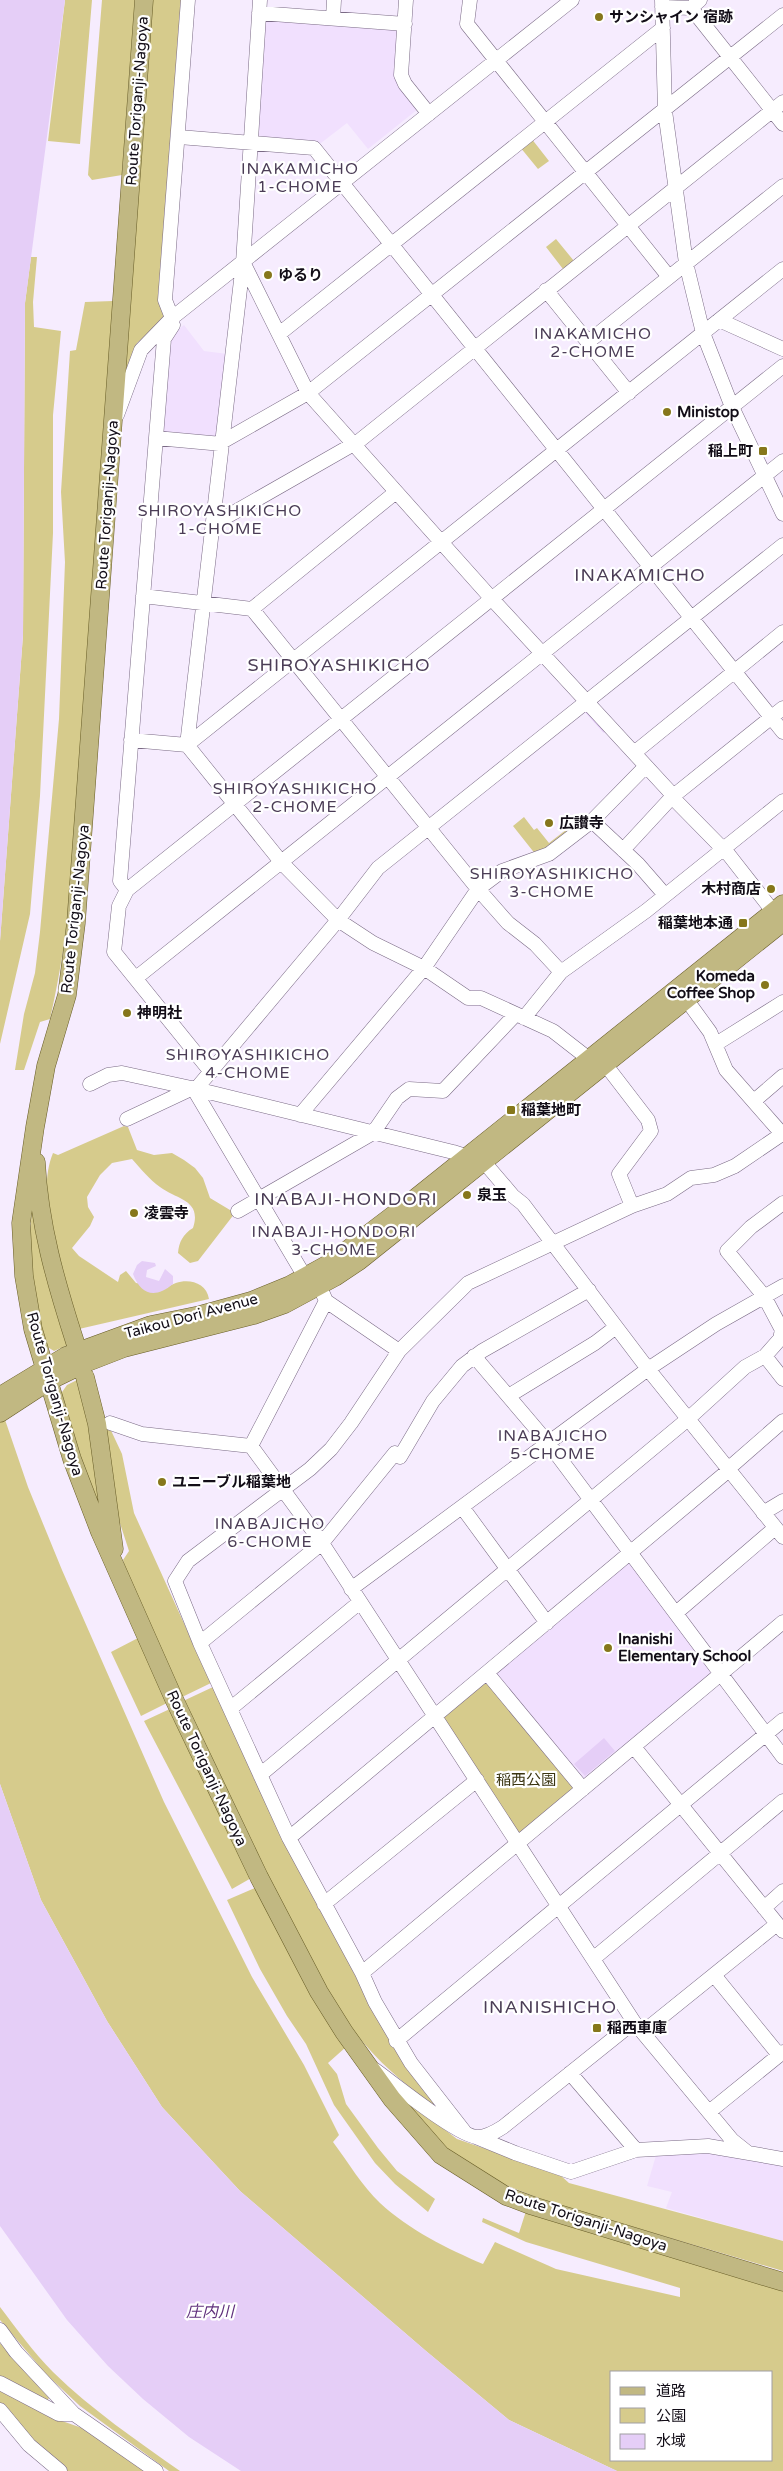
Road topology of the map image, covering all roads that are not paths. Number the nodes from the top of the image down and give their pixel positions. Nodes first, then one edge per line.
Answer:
1 (144, 0) edge
2 (188, 0) edge
3 (334, 0) edge
4 (406, 0) edge
5 (470, 0) edge
6 (565, 2) edge
7 (662, 3) edge
8 (696, 4) edge
9 (260, 6) edge
10 (783, 16) edge
11 (333, 18) junction
12 (405, 24) junction
13 (662, 28) junction
14 (730, 57) junction
15 (496, 60) junction
16 (778, 106) edge
17 (665, 111) junction
18 (429, 114) junction
19 (545, 121) junction
20 (783, 124) edge
21 (179, 137) junction
22 (250, 143) junction
23 (586, 173) junction
24 (343, 183) junction
25 (783, 186) edge
26 (676, 187) junction
27 (627, 225) junction
28 (392, 244) junction
29 (243, 263) junction
30 (686, 263) junction
31 (783, 269) edge
32 (669, 277) junction
33 (546, 290) junction
34 (432, 294) junction
35 (185, 307) junction
36 (172, 318) junction
37 (719, 320) junction
38 (703, 333) junction
39 (278, 334) junction
40 (588, 342) junction
41 (474, 347) junction
42 (783, 349) edge
43 (783, 366) edge
44 (308, 393) junction
45 (629, 393) junction
46 (732, 406) junction
47 (111, 432) junction
48 (156, 438) junction
49 (222, 443) junction
50 (354, 445) junction
51 (557, 450) junction
52 (783, 461) edge
53 (765, 476) junction
54 (396, 492) junction
55 (604, 509) junction
56 (783, 514) edge
57 (212, 525) junction
58 (442, 541) junction
59 (783, 545) edge
60 (651, 567) junction
61 (143, 596) junction
62 (492, 599) junction
63 (204, 603) junction
64 (252, 609) junction
65 (692, 618) junction
66 (783, 632) edge
67 (543, 654) junction
68 (293, 659) junction
69 (734, 672) junction
70 (587, 702) junction
71 (783, 708) edge
72 (771, 717) junction
73 (341, 719) junction
74 (783, 732) edge
75 (131, 740) junction
76 (186, 745) junction
77 (634, 753) junction
78 (646, 766) junction
79 (389, 778) junction
80 (672, 797) junction
81 (783, 801) edge
82 (234, 804) junction
83 (592, 821) junction
84 (429, 828) junction
85 (722, 849) junction
86 (623, 850) junction
87 (282, 863) junction
88 (478, 889) junction
89 (127, 890) junction
90 (664, 896) junction
91 (781, 917) edge
92 (338, 920) junction
93 (424, 968) junction
94 (561, 972) junction
95 (136, 978) junction
96 (686, 999) junction
97 (783, 1002) edge
98 (520, 1016) junction
99 (716, 1044) junction
100 (597, 1062) junction
101 (211, 1072) junction
102 (783, 1076) edge
103 (90, 1084) dead end
104 (195, 1089) junction
105 (754, 1101) junction
106 (300, 1114) junction
107 (127, 1119) dead end
108 (35, 1127) junction
109 (374, 1133) junction
110 (783, 1134) edge
111 (468, 1155) junction
112 (484, 1162) junction
113 (260, 1200) junction
114 (783, 1203) edge
115 (632, 1206) junction
116 (238, 1211) dead end
117 (553, 1243) junction
118 (783, 1286) edge
119 (317, 1288) junction
120 (589, 1290) junction
121 (764, 1296) junction
122 (616, 1327) junction
123 (76, 1342) dead end
124 (399, 1351) junction
125 (474, 1356) junction
126 (765, 1356) junction
127 (648, 1370) junction
128 (47, 1375) junction
129 (85, 1377) dead end
130 (783, 1379) edge
131 (21, 1391) junction
132 (510, 1395) junction
133 (0, 1396) edge
134 (0, 1414) edge
135 (688, 1419) junction
136 (783, 1421) edge
137 (110, 1423) dead end
138 (549, 1444) junction
139 (251, 1446) junction
140 (728, 1469) junction
141 (282, 1490) junction
142 (591, 1499) junction
143 (783, 1501) edge
144 (462, 1507) junction
145 (763, 1513) junction
146 (779, 1532) edge
147 (322, 1544) junction
148 (630, 1552) junction
149 (508, 1568) junction
150 (351, 1589) junction
151 (126, 1592) junction
152 (360, 1602) junction
153 (676, 1613) junction
154 (783, 1622) edge
155 (547, 1623) junction
156 (200, 1643) junction
157 (399, 1660) junction
158 (487, 1673) junction
159 (721, 1674) junction
160 (230, 1709) junction
161 (435, 1716) junction
162 (783, 1720) edge
163 (766, 1734) junction
164 (634, 1747) junction
165 (783, 1757) edge
166 (260, 1776) junction
167 (477, 1780) junction
168 (583, 1789) junction
169 (783, 1801) edge
170 (681, 1804) junction
171 (289, 1838) junction
172 (518, 1845) junction
173 (720, 1853) junction
174 (783, 1891) edge
175 (324, 1904) junction
176 (557, 1906) junction
177 (764, 1908) junction
178 (780, 1927) edge
179 (593, 1959) junction
180 (362, 1973) junction
181 (714, 1975) junction
182 (638, 2027) junction
183 (396, 2041) junction
184 (781, 2054) edge
185 (370, 2066) junction
186 (570, 2073) junction
187 (709, 2112) junction
188 (470, 2134) junction
189 (636, 2150) junction
190 (747, 2152) junction
191 (782, 2158) edge
192 (783, 2282) edge
193 (0, 2330) edge
194 (0, 2383) edge
195 (0, 2410) edge
196 (74, 2414) junction
197 (60, 2471) edge
198 (156, 2471) edge

1 - 47 main road, Route Toriganji-Nagoya
2 - 21 street
3 - 11 street
4 - 12 street
5 - 15 street
6 - 15 street
7 - 8 street
7 - 13 street
8 - 14 street
9 - 11 street
9 - 22 street
10 - 14 street
11 - 12 street
12 - 18 street
13 - 17 street
13 - 19 street
14 - 16 street
14 - 17 street
15 - 18 street
15 - 19 street
16 - 20 street
16 - 26 street
17 - 23 street
17 - 26 street
18 - 24 street
19 - 23 street
19 - 28 street
21 - 22 street
21 - 36 street
22 - 24 street
22 - 29 street
23 - 27 street
23 - 34 street
24 - 28 street
24 - 29 street
25 - 30 street
26 - 27 street
26 - 30 street
27 - 32 street
27 - 33 street
28 - 34 street
28 - 39 street
29 - 35 street
29 - 39 street
29 - 49 street
30 - 32 street
30 - 38 street
31 - 37 street
32 - 40 street
33 - 40 street
33 - 41 street
34 - 41 street
34 - 44 street
35 - 36 street
35 - 48 street
36 - 47 street
37 - 38 street
37 - 42 street
38 - 45 street
38 - 46 street
39 - 44 street
40 - 45 street
41 - 50 street
41 - 51 street
43 - 46 street
44 - 49 street
44 - 50 street
45 - 51 street
46 - 53 street
46 - 55 street
47 - 108 main road, Route Toriganji-Nagoya
48 - 49 street
48 - 61 street
49 - 57 street
50 - 54 street
50 - 57 street
51 - 55 street
51 - 58 street
52 - 53 street
53 - 56 street
53 - 60 street
54 - 58 street
54 - 64 street
55 - 60 street
55 - 62 street
57 - 63 street
58 - 62 street
58 - 68 street
59 - 65 street
60 - 65 street
60 - 67 street
61 - 63 street
61 - 75 street
62 - 67 street
62 - 73 street
63 - 64 street
63 - 76 street
64 - 68 street
65 - 69 street
65 - 70 street
66 - 69 street
67 - 70 street
67 - 79 street
68 - 73 street
68 - 76 street
69 - 72 street
69 - 77 street
70 - 77 street
70 - 84 street
71 - 72 street
72 - 74 street
72 - 80 street
73 - 79 street
73 - 82 street
75 - 76 street
75 - 89 street
76 - 82 street
77 - 78 street
78 - 80 street
78 - 83 street
79 - 84 street
79 - 87 street
80 - 85 street
80 - 86 street
81 - 85 street
82 - 87 street
82 - 89 street
83 - 86 street
83 - 88 street
84 - 88 street
84 - 92 street
85 - 90 street
85 - 91 street
86 - 90 street
87 - 92 street
87 - 95 street
88 - 93 street
88 - 94 street
89 - 95 street
90 - 94 street
91 - 96 main road, Taikou Dori Avenue
91 - 100 main road, Taikou Dori Avenue
92 - 93 street
92 - 101 street
93 - 98 street
93 - 106 street
94 - 98 street
95 - 101 street
96 - 99 street
96 - 100 main road, Taikou Dori Avenue
97 - 99 street
98 - 100 street
98 - 109 street
99 - 105 street
100 - 111 main road, Taikou Dori Avenue
100 - 112 main road, Taikou Dori Avenue
100 - 115 street
101 - 104 street
102 - 105 street
103 - 104 street
104 - 106 street
104 - 107 street
104 - 113 street
105 - 110 street
106 - 109 street
108 - 123 main road
108 - 128 main road, Route Toriganji-Nagoya
109 - 111 street
109 - 113 street
110 - 115 street
111 - 112 street
111 - 119 main road, Taikou Dori Avenue
112 - 117 street
112 - 119 main road, Taikou Dori Avenue
113 - 116 street
113 - 119 street
114 - 121 street
115 - 117 street
117 - 120 street
117 - 124 street
118 - 121 street
119 - 124 street
119 - 128 main road, Taikou Dori Avenue
119 - 139 street
120 - 122 street
120 - 125 street
121 - 126 street
121 - 127 street
122 - 127 street
122 - 132 street
124 - 141 street
125 - 132 street
125 - 147 street
126 - 130 street
126 - 135 street
127 - 135 street
127 - 138 street
128 - 131 main road, Taikou Dori Avenue
128 - 151 main road, Route Toriganji-Nagoya
129 - 151 main road
131 - 133 main road
131 - 134 main road
132 - 138 street
135 - 140 street
135 - 142 street
136 - 140 street
137 - 139 street
138 - 142 street
138 - 144 street
139 - 141 street
140 - 145 street
140 - 148 street
141 - 147 street
141 - 156 street
142 - 148 street
142 - 149 street
143 - 145 street
144 - 149 street
144 - 150 street
145 - 146 street
146 - 153 street
147 - 150 street
147 - 156 street
148 - 153 street
148 - 155 street
149 - 155 street
149 - 157 street
150 - 152 street
151 - 185 main road, Route Toriganji-Nagoya
152 - 157 street
152 - 160 street
153 - 159 street
154 - 159 street
155 - 158 street
156 - 160 street
157 - 161 street
157 - 166 street
158 - 161 street
158 - 168 street
159 - 163 street
159 - 164 street
160 - 166 street
161 - 167 street
161 - 171 street
162 - 163 street
163 - 165 street
163 - 170 street
164 - 168 street
164 - 170 street
166 - 171 street
167 - 172 street
167 - 175 street
168 - 172 street
169 - 173 street
170 - 173 street
170 - 176 street
171 - 175 street
172 - 176 street
172 - 180 street
173 - 177 street
173 - 179 street
174 - 177 street
175 - 180 street
176 - 179 street
176 - 183 street
177 - 178 street
178 - 181 street
179 - 182 street
180 - 183 street
181 - 182 street
181 - 184 street
182 - 186 street
182 - 187 street
183 - 188 street
184 - 187 street
185 - 188 street
185 - 192 main road, Route Toriganji-Nagoya
186 - 188 street
186 - 189 street
187 - 190 street
188 - 189 street
189 - 190 street
190 - 191 street
193 - 196 street
194 - 196 street
195 - 197 street
196 - 198 street

